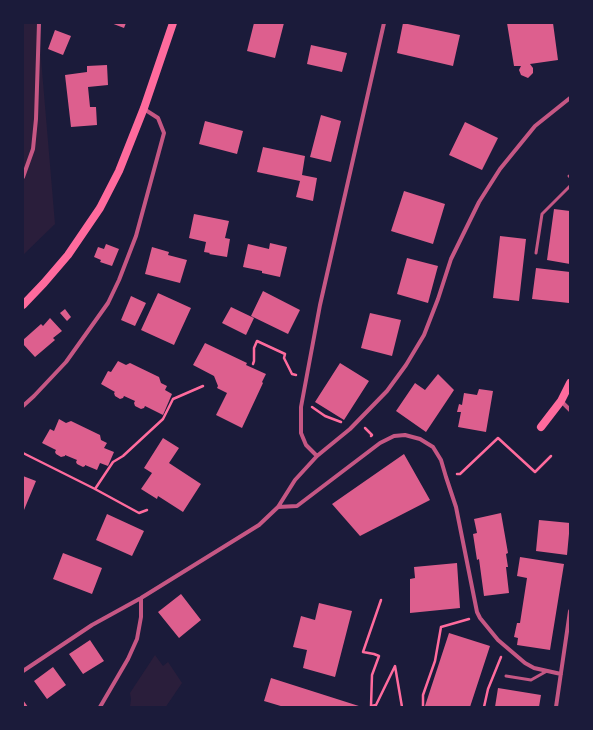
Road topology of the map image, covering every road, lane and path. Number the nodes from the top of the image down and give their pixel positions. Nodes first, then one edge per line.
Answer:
1 (39, 23) edge
2 (173, 23) edge
3 (384, 23) edge
4 (570, 98) edge
5 (144, 108) junction
6 (23, 177) edge
7 (570, 186) edge
8 (536, 254) dead end
9 (23, 305) edge
10 (253, 364) dead end
11 (306, 378) junction
12 (570, 383) edge
13 (203, 386) dead end
14 (560, 401) junction
15 (23, 406) edge
16 (301, 407) junction
17 (570, 410) edge
18 (358, 420) junction
19 (342, 422) dead end
20 (541, 427) dead end
21 (368, 452) junction
22 (23, 453) edge
23 (317, 456) junction
24 (551, 456) dead end
25 (446, 477) junction
26 (95, 489) junction
27 (278, 507) junction
28 (148, 510) dead end
29 (141, 598) junction
30 (381, 600) dead end
31 (570, 611) edge
32 (480, 618) junction
33 (23, 671) edge
34 (547, 671) junction
35 (560, 674) junction
36 (506, 676) dead end
37 (100, 707) edge
38 (402, 707) edge
39 (423, 707) edge
40 (556, 707) edge

1 - 6 street
2 - 5 main road
3 - 11 street
4 - 18 street
5 - 9 main road
5 - 15 street
7 - 8 lane
10 - 11 path
11 - 16 street
12 - 14 main road
13 - 26 path
14 - 17 street
14 - 20 main road
16 - 19 path
16 - 23 street
18 - 21 path
18 - 23 street
21 - 25 street
21 - 27 street
22 - 26 path
23 - 27 street
24 - 25 path
25 - 32 street
26 - 28 path
27 - 29 street
29 - 33 street
29 - 37 street
30 - 38 path
31 - 35 street
32 - 34 street
32 - 39 path
34 - 35 street
34 - 36 lane
35 - 40 street

